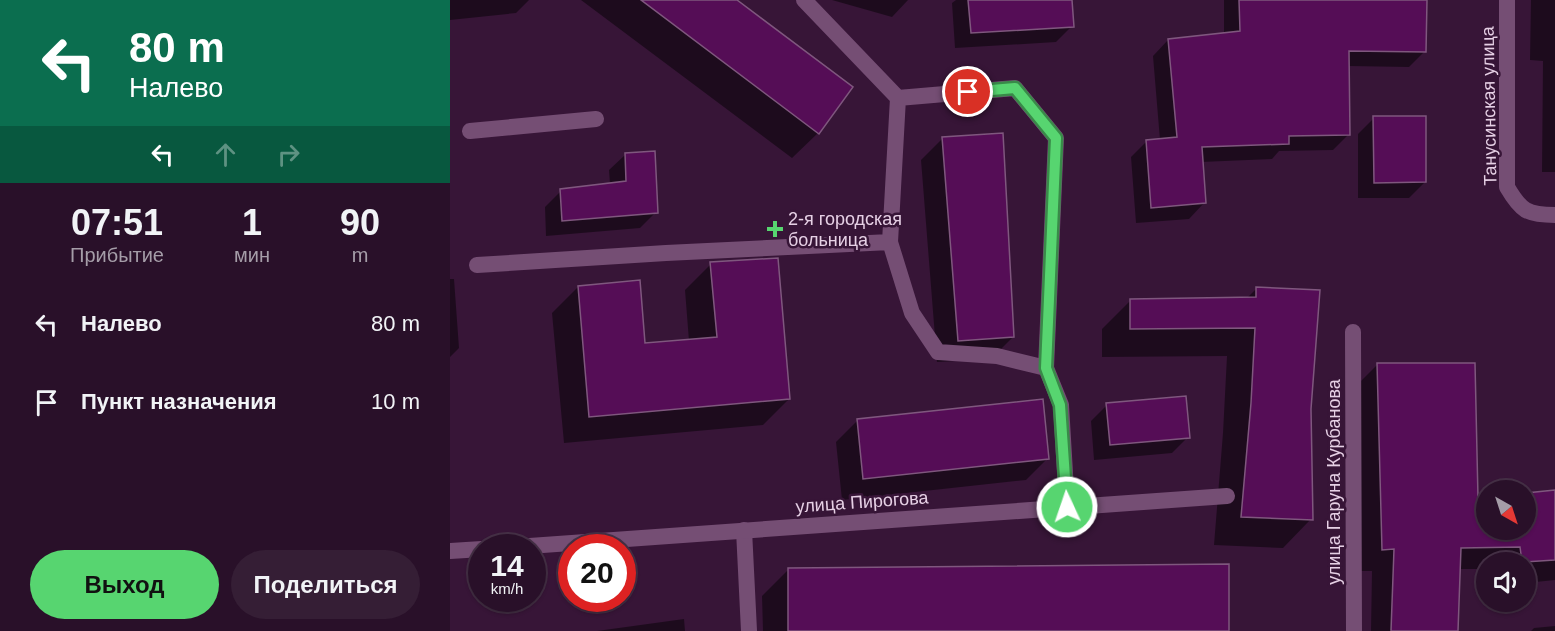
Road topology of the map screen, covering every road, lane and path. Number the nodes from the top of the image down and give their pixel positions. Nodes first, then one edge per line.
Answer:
1 (804, 0) edge
2 (1507, 0) edge
3 (898, 98) junction
4 (596, 119) dead end
5 (470, 131) dead end
6 (1555, 215) edge
7 (890, 242) junction
8 (477, 265) dead end
9 (1353, 332) dead end
10 (1046, 368) junction
11 (1227, 496) dead end
12 (1067, 507) junction
13 (744, 530) junction
14 (546, 545) edge
15 (468, 550) edge
16 (450, 551) edge
17 (749, 631) edge
18 (1354, 631) edge

1 - 3 street
2 - 6 street, Танусинская улица
3 - 7 street
3 - 10 street
4 - 5 street
7 - 8 street
7 - 10 street
9 - 18 street, улица Гаруна Курбанова
10 - 12 street
11 - 12 street, улица Пирогова
12 - 13 street, улица Пирогова
13 - 14 street, улица Пирогова
13 - 17 street
15 - 16 street

